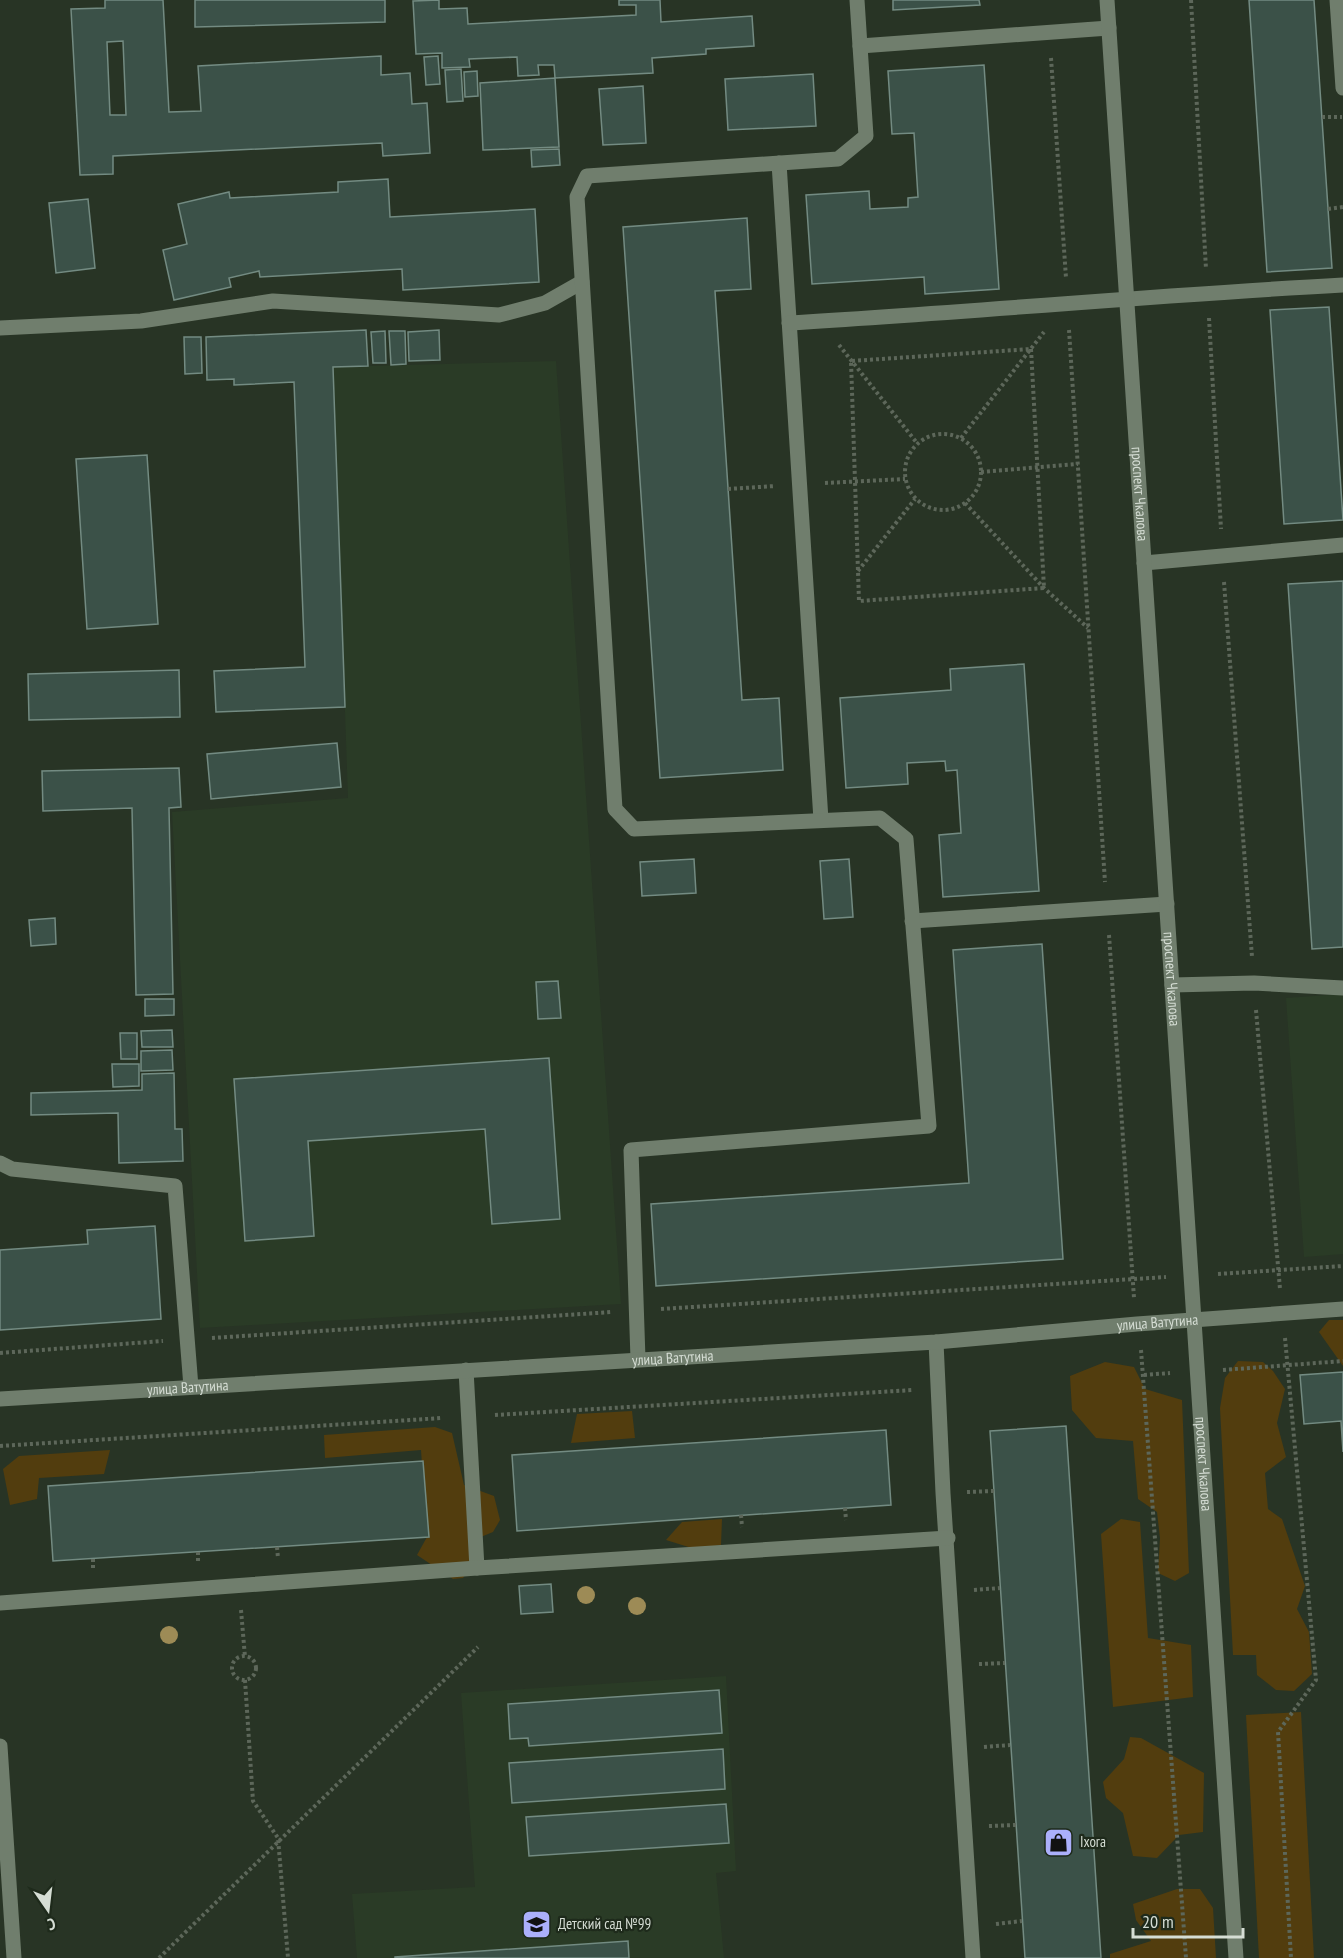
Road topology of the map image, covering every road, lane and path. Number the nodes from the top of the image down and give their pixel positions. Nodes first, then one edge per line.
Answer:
1 (857, 0) edge
2 (1107, 0) edge
3 (1337, 0) edge
4 (1108, 28) junction
5 (1049, 31) junction
6 (860, 46) junction
7 (1343, 88) edge
8 (1322, 117) dead end
9 (1343, 117) edge
10 (779, 163) junction
11 (1343, 207) edge
12 (1328, 208) dead end
13 (582, 282) junction
14 (1343, 285) edge
15 (1127, 300) junction
16 (1067, 303) junction
17 (820, 321) junction
18 (789, 323) junction
19 (0, 328) edge
20 (1031, 349) junction
21 (851, 361) junction
22 (961, 438) junction
23 (917, 443) junction
24 (1078, 465) junction
25 (1037, 467) junction
26 (981, 472) junction
27 (915, 499) junction
28 (965, 503) junction
29 (1343, 545) edge
30 (1144, 563) junction
31 (858, 572) junction
32 (1044, 588) junction
33 (1089, 629) junction
34 (821, 820) junction
35 (1167, 904) junction
36 (1107, 908) junction
37 (912, 921) junction
38 (1172, 985) junction
39 (1343, 988) edge
40 (0, 1163) edge
41 (1343, 1266) edge
42 (1191, 1275) junction
43 (1131, 1280) junction
44 (1343, 1309) edge
45 (636, 1311) junction
46 (1194, 1320) junction
47 (1137, 1324) junction
48 (188, 1339) junction
49 (936, 1342) junction
50 (0, 1353) edge
51 (638, 1359) junction
52 (1343, 1361) edge
53 (465, 1370) junction
54 (1197, 1371) junction
55 (1144, 1375) junction
56 (191, 1387) junction
57 (0, 1399) edge
58 (948, 1538) junction
59 (477, 1568) junction
60 (239, 1585) junction
61 (0, 1603) edge
62 (478, 1647) dead end
63 (245, 1657) junction
64 (245, 1680) junction
65 (0, 1746) edge
66 (14, 1958) edge
67 (159, 1958) edge
68 (288, 1958) edge
69 (973, 1958) edge
70 (1186, 1958) edge
71 (1236, 1958) edge

1 - 6 main road
2 - 4 main road, проспект Чкалова
3 - 7 main road
4 - 5 main road
4 - 15 main road, проспект Чкалова
5 - 6 main road
5 - 16 path
6 - 10 main road
8 - 9 path
10 - 13 main road
10 - 18 main road
11 - 12 path
13 - 19 main road
13 - 34 main road
14 - 15 main road
15 - 16 main road
15 - 30 main road, проспект Чкалова
16 - 17 main road
16 - 20 path
16 - 24 path
17 - 18 main road
17 - 21 path
18 - 34 main road
20 - 21 path
20 - 22 path
20 - 25 path
21 - 23 path
21 - 31 path
22 - 23 path
22 - 26 path
23 - 27 path
24 - 25 path
24 - 33 path
25 - 26 path
25 - 32 path
26 - 28 path
27 - 28 path
27 - 31 path
28 - 32 path
29 - 30 main road
30 - 35 main road, проспект Чкалова
31 - 32 path
32 - 33 path
33 - 36 path
34 - 37 main road
35 - 36 main road
35 - 38 main road, проспект Чкалова
36 - 37 main road
36 - 43 path
37 - 45 main road
38 - 39 main road
38 - 42 main road, проспект Чкалова
40 - 48 main road
41 - 42 path
42 - 43 path
42 - 46 main road, проспект Чкалова
43 - 45 path
43 - 47 path
44 - 46 main road, улица Ватутина
45 - 48 path
45 - 51 main road
46 - 47 main road, улица Ватутина
46 - 54 main road, проспект Чкалова
47 - 49 main road, улица Ватутина
47 - 55 path
48 - 50 path
48 - 56 main road
49 - 51 main road, улица Ватутина
49 - 58 main road
51 - 53 main road, улица Ватутина
52 - 54 path
53 - 56 main road, улица Ватутина
53 - 59 main road
54 - 55 path
54 - 71 main road, проспект Чкалова
55 - 70 path
56 - 57 main road, улица Ватутина
58 - 59 main road
58 - 69 main road
59 - 60 main road
60 - 61 main road
60 - 63 path
62 - 67 path
63 - 64 path
63 - 64 path
64 - 68 path
65 - 66 main road

